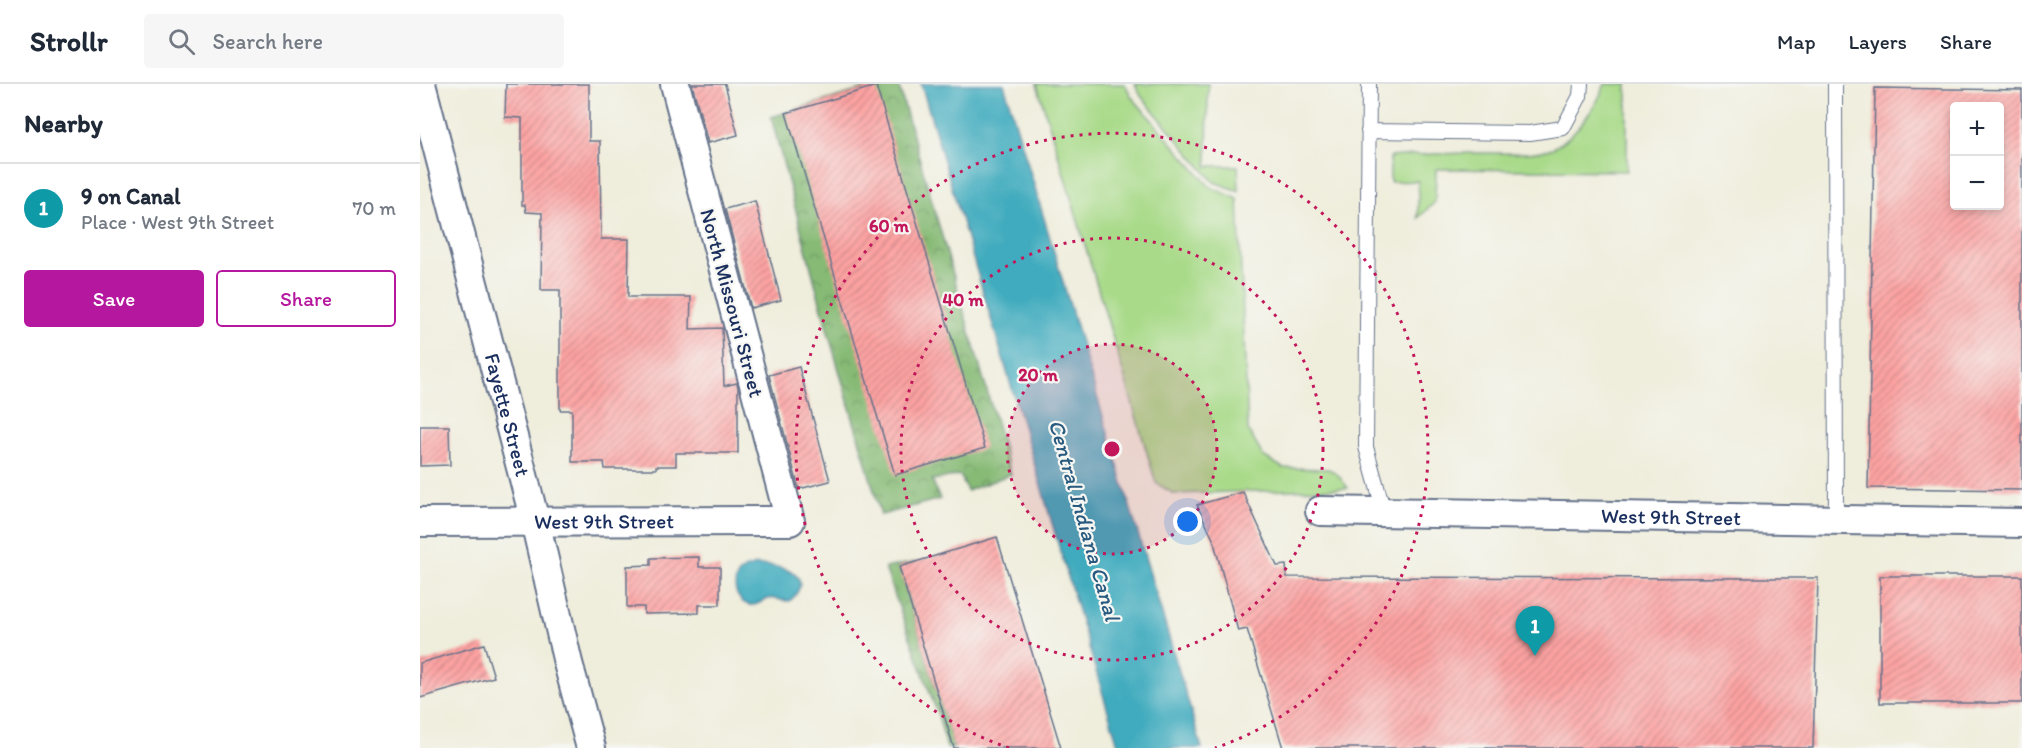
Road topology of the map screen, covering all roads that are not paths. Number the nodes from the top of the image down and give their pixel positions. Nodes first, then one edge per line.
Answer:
1 (421, 84) edge
2 (675, 84) edge
3 (1369, 84) edge
4 (1581, 84) edge
5 (1835, 84) edge
6 (1368, 131) junction
7 (1320, 511) dead end
8 (1384, 512) junction
9 (1836, 520) junction
10 (535, 521) junction
11 (790, 521) joint
12 (420, 522) edge
13 (2022, 523) edge
14 (591, 748) edge

1 - 10 street, Fayette Street
2 - 11 street, North Missouri Street
3 - 6 lane
4 - 6 lane
5 - 9 lane
6 - 8 lane
7 - 8 street, West 9th Street
8 - 9 street, West 9th Street
9 - 13 street, West 9th Street
10 - 11 street, West 9th Street
10 - 12 street, West 9th Street
10 - 14 street, Fayette Street

